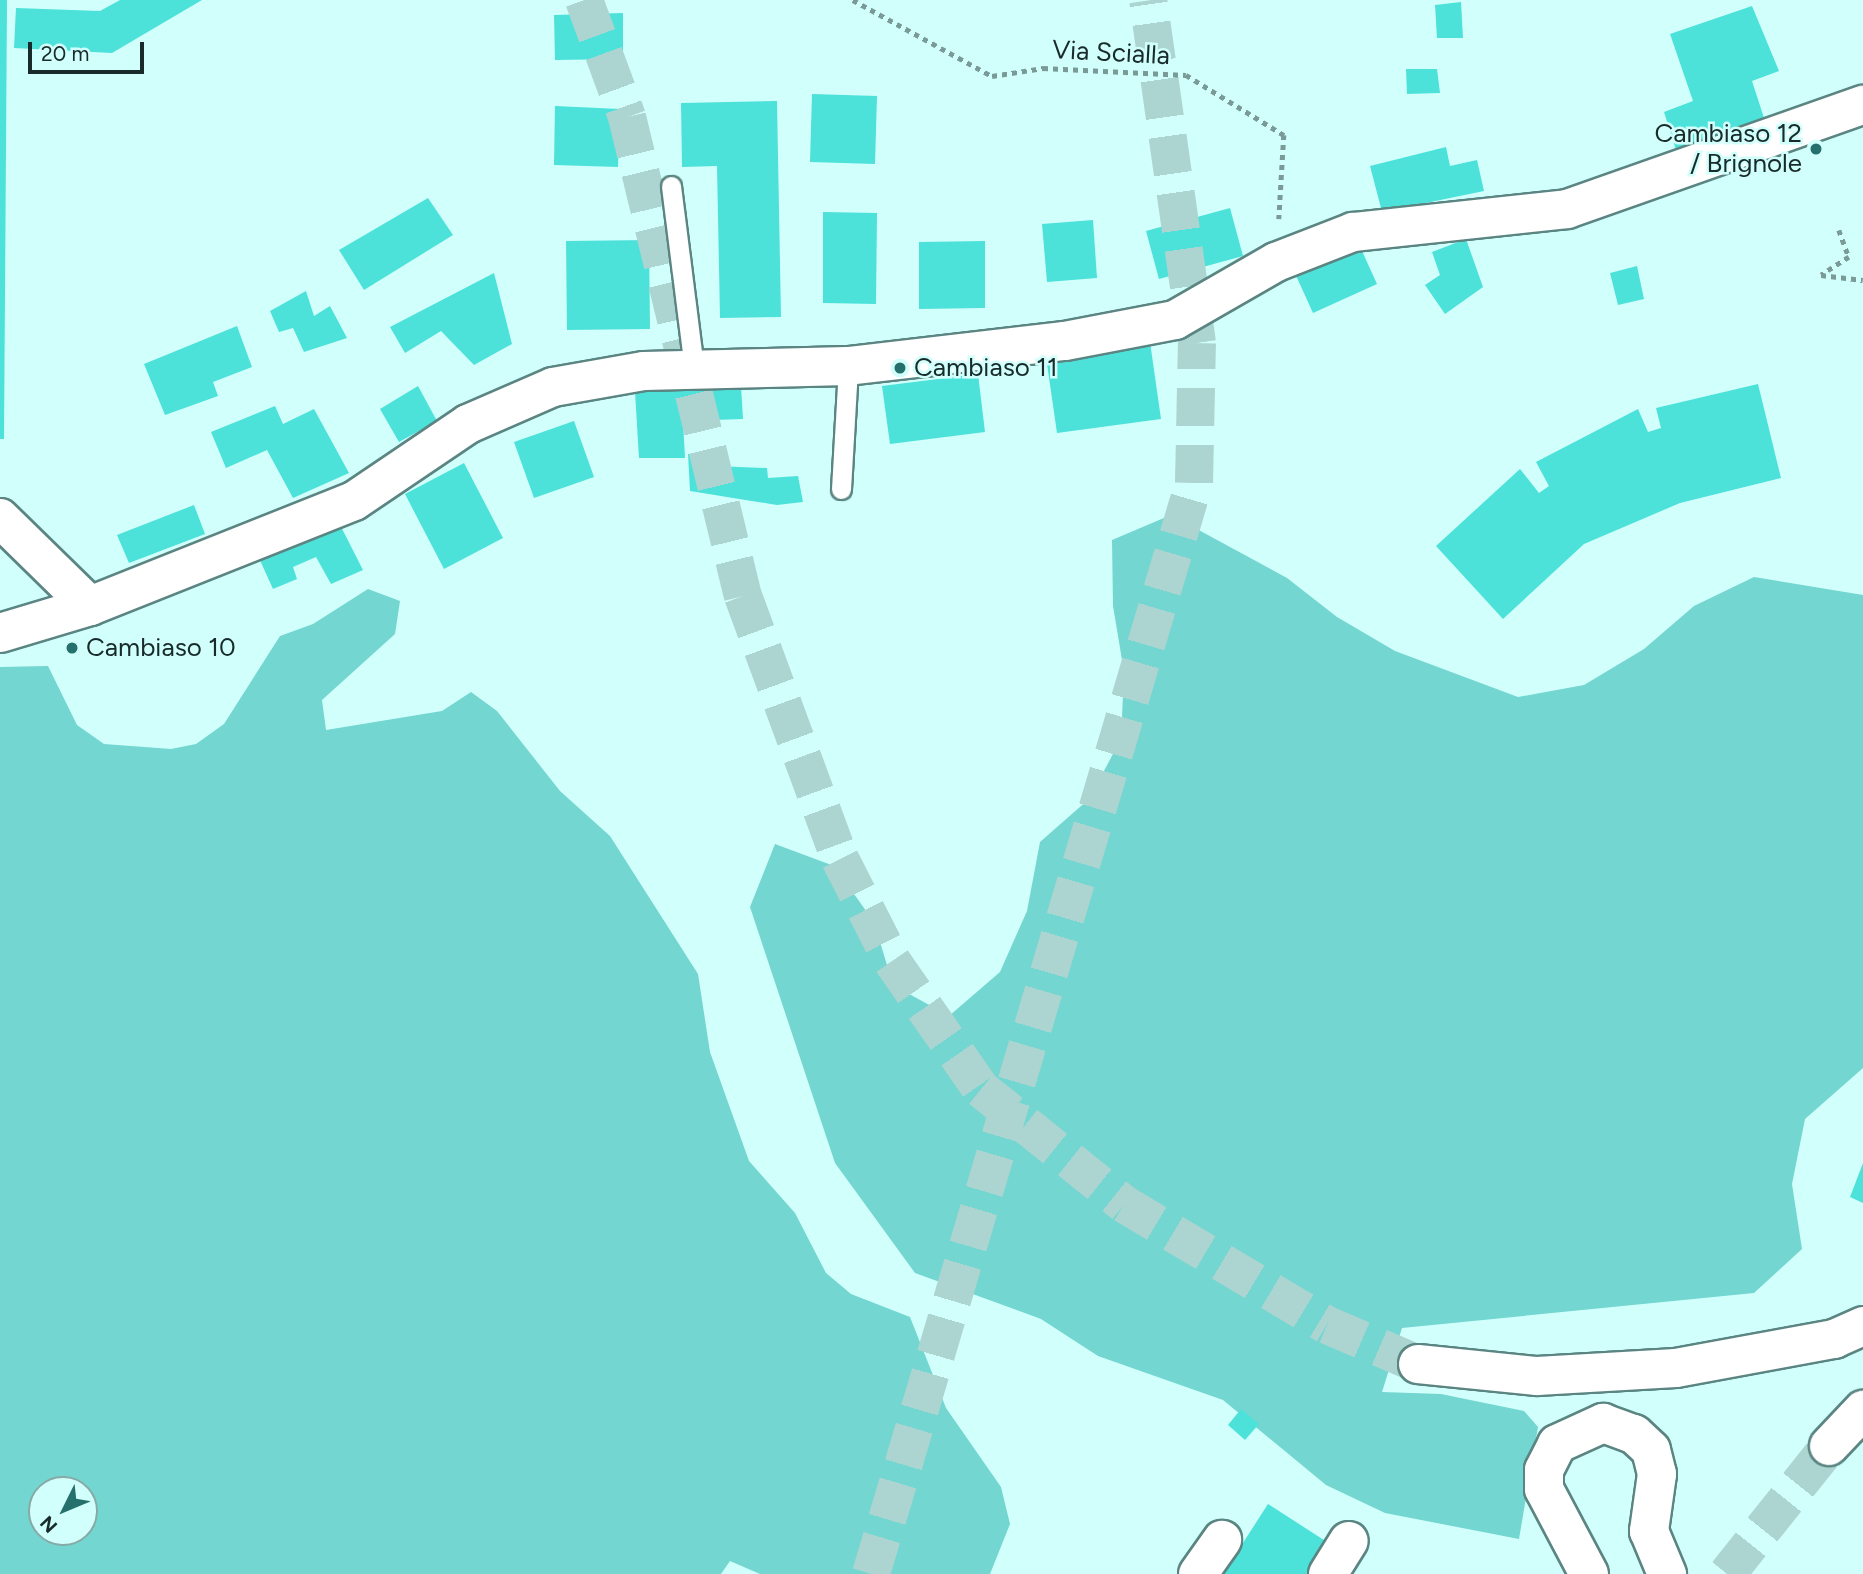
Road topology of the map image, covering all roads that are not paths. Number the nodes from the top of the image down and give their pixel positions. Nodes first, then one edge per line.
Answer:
1 (1863, 105) edge
2 (671, 186) dead end
3 (848, 366) junction
4 (694, 369) junction
5 (841, 489) dead end
6 (0, 518) edge
7 (90, 606) junction
8 (0, 633) edge
9 (1863, 1326) edge
10 (1418, 1364) tunnel mouth
11 (1863, 1410) edge
12 (1829, 1446) tunnel mouth
13 (1222, 1540) dead end
14 (1349, 1541) dead end
15 (1198, 1574) edge
16 (1328, 1574) edge
17 (1589, 1574) edge
18 (1667, 1574) edge

1 - 3 main road
2 - 4 lane
3 - 4 main road
3 - 5 lane
4 - 7 main road
6 - 7 main road
7 - 8 main road
9 - 10 main road
11 - 12 main road
13 - 15 main road
14 - 16 main road
17 - 18 main road

